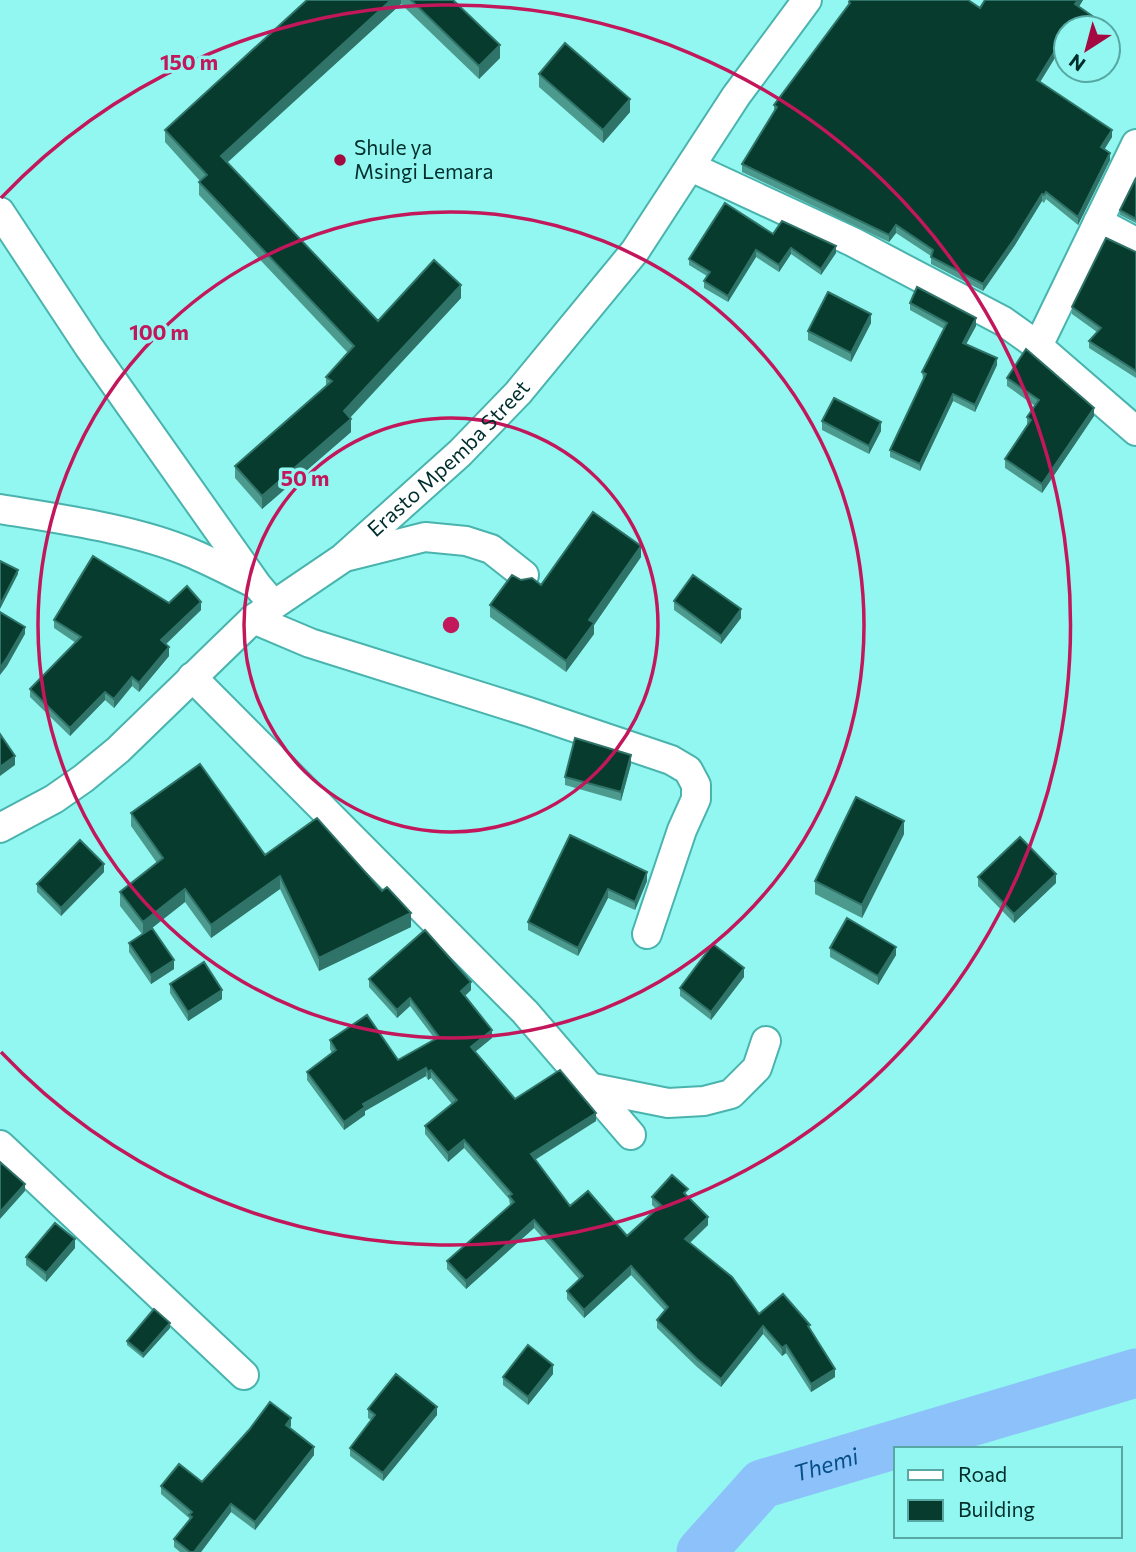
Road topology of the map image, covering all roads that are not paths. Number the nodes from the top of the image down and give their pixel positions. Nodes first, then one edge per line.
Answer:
1 (807, 0) edge
2 (1136, 144) edge
3 (691, 167) junction
4 (0, 212) edge
5 (1098, 222) junction
6 (1136, 242) edge
7 (1038, 346) junction
8 (1136, 431) edge
9 (4, 516) edge
10 (343, 558) junction
11 (524, 575) dead end
12 (261, 603) junction
13 (192, 677) junction
14 (0, 828) edge
15 (647, 934) dead end
16 (766, 1041) dead end
17 (593, 1088) junction
18 (631, 1135) dead end
19 (0, 1146) edge
20 (244, 1375) dead end

1 - 3 street, Erasto Mpemba Street
2 - 5 street
3 - 7 street
3 - 10 street, Erasto Mpemba Street
4 - 12 street
5 - 6 street
5 - 7 street
7 - 8 street
9 - 12 street
10 - 11 street
10 - 12 street, Erasto Mpemba Street
12 - 13 street, Erasto Mpemba Street
12 - 15 street
13 - 14 street, Erasto Mpemba Street
13 - 17 street
16 - 17 street
17 - 18 street
19 - 20 street

